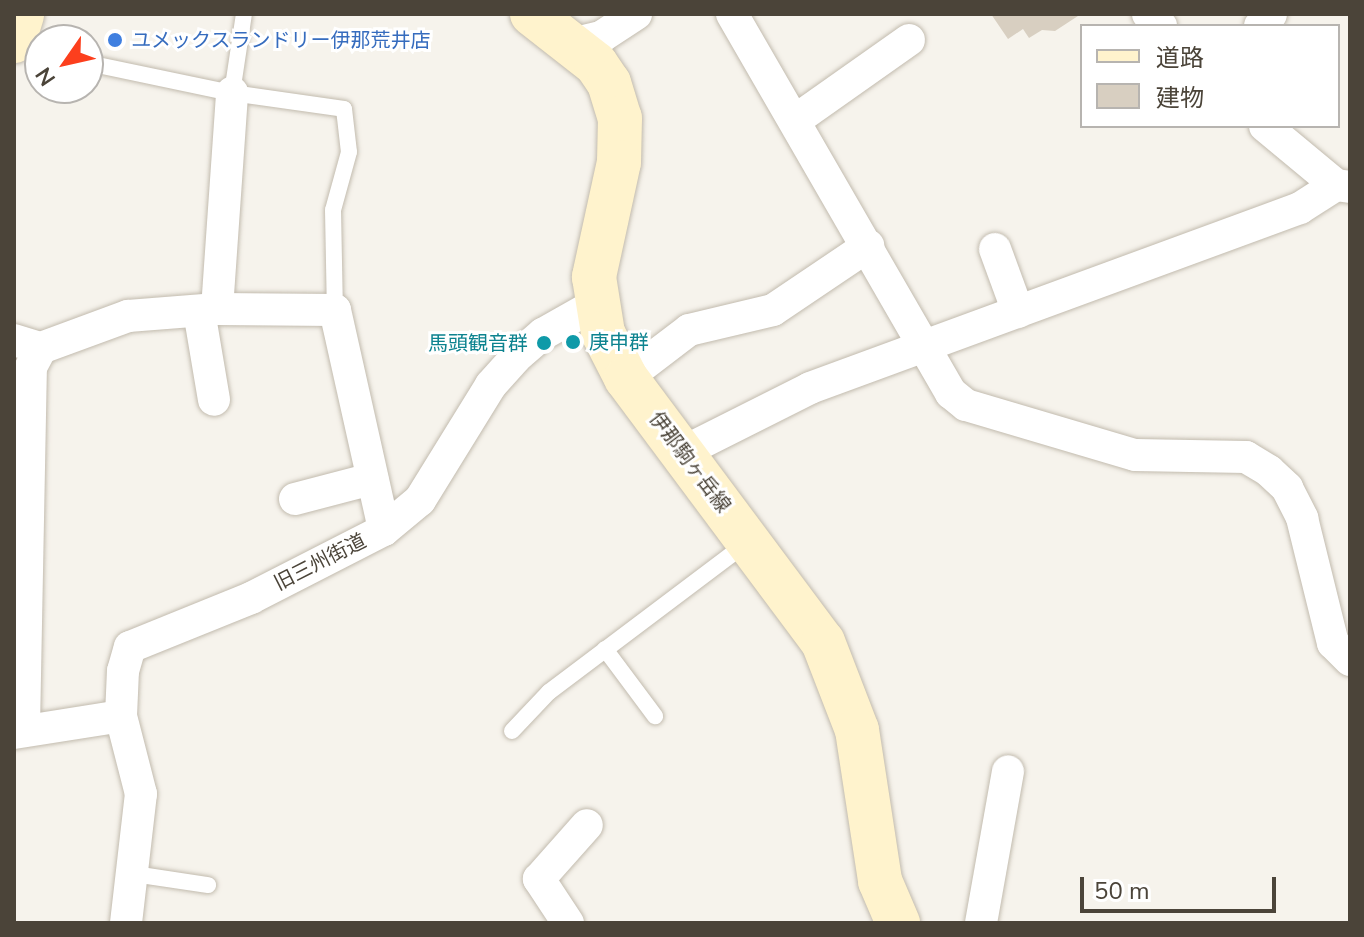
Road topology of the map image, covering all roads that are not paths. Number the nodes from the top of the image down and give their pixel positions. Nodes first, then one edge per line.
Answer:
1 (22, 14) edge
2 (244, 14) edge
3 (532, 14) edge
4 (636, 14) edge
5 (732, 14) edge
6 (909, 40) dead end
7 (14, 41) edge
8 (575, 43) junction
9 (104, 66) edge
10 (232, 93) junction
11 (797, 119) junction
12 (1268, 128) edge
13 (1343, 186) edge
14 (868, 246) junction
15 (995, 249) dead end
16 (596, 304) junction
17 (208, 310) junction
18 (335, 310) junction
19 (1018, 312) junction
20 (27, 344) edge
21 (924, 346) junction
22 (626, 378) junction
23 (214, 400) dead end
24 (683, 452) junction
25 (372, 479) junction
26 (295, 499) dead end
27 (384, 530) junction
28 (749, 541) junction
29 (605, 649) junction
30 (1350, 660) edge
31 (121, 716) junction
32 (655, 716) dead end
33 (19, 730) edge
34 (512, 731) dead end
35 (1008, 771) dead end
36 (587, 825) dead end
37 (134, 874) junction
38 (208, 885) dead end
39 (126, 923) edge
40 (568, 923) edge
41 (898, 923) edge
42 (981, 923) edge

1 - 7 main road
2 - 10 lane
3 - 8 main road, 伊那駒ヶ岳線
4 - 8 street
5 - 11 street
6 - 11 street
8 - 16 main road, 伊那駒ヶ岳線
9 - 10 lane
10 - 17 street
10 - 18 lane
11 - 14 street
12 - 13 street
13 - 19 street
14 - 21 street
14 - 22 street
15 - 19 street
16 - 22 main road, 伊那駒ヶ岳線
16 - 27 street, 旧三州街道
17 - 18 street
17 - 20 street
17 - 23 street
18 - 25 street
19 - 21 street
20 - 33 street
21 - 24 street
21 - 30 street
22 - 24 main road, 伊那駒ヶ岳線
24 - 28 main road, 伊那駒ヶ岳線
25 - 26 street
25 - 27 street
27 - 31 street, 旧三州街道
28 - 29 lane
28 - 41 main road, 伊那駒ヶ岳線
29 - 32 lane
29 - 34 lane
31 - 33 street
31 - 37 street
35 - 42 street
36 - 40 street
37 - 38 lane
37 - 39 street

